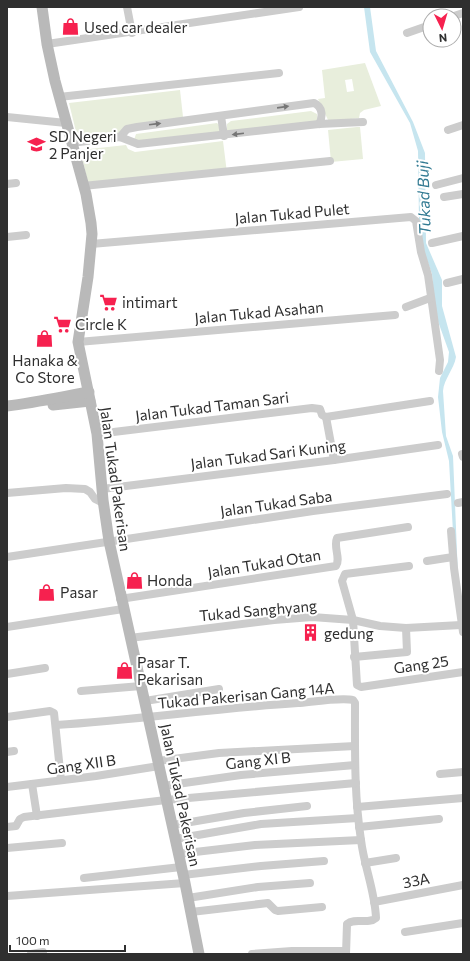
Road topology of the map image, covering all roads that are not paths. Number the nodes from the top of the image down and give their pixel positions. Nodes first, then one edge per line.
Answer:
1 (42, 7) edge
2 (128, 7) edge
3 (298, 7) edge
4 (422, 28) edge
5 (132, 32) junction
6 (407, 33) dead end
7 (47, 44) junction
8 (279, 73) dead end
9 (59, 97) junction
10 (221, 116) junction
11 (7, 117) edge
12 (363, 122) dead end
13 (62, 123) junction
14 (319, 124) junction
15 (463, 125) edge
16 (448, 130) dead end
17 (224, 136) junction
18 (120, 137) junction
19 (71, 143) junction
20 (330, 161) dead end
21 (463, 178) edge
22 (7, 184) edge
23 (16, 184) dead end
24 (436, 184) dead end
25 (83, 186) junction
26 (463, 194) edge
27 (444, 197) dead end
28 (26, 235) dead end
29 (463, 236) edge
30 (7, 237) edge
31 (432, 243) dead end
32 (91, 244) junction
33 (463, 280) edge
34 (447, 283) dead end
35 (430, 298) junction
36 (406, 306) dead end
37 (395, 315) dead end
38 (78, 342) junction
39 (439, 371) dead end
40 (89, 397) junction
41 (430, 401) dead end
42 (7, 406) edge
43 (326, 417) junction
44 (97, 434) junction
45 (438, 445) dead end
46 (334, 460) junction
47 (102, 489) junction
48 (7, 493) edge
49 (447, 494) dead end
50 (103, 503) junction
51 (408, 527) dead end
52 (451, 531) dead end
53 (109, 541) junction
54 (7, 557) edge
55 (452, 557) junction
56 (427, 561) dead end
57 (409, 566) dead end
58 (458, 568) edge
59 (122, 604) junction
60 (353, 620) junction
61 (7, 627) edge
62 (406, 628) junction
63 (462, 628) edge
64 (130, 638) junction
65 (354, 657) junction
66 (45, 668) dead end
67 (463, 672) edge
68 (7, 674) edge
69 (141, 686) junction
70 (219, 689) dead end
71 (81, 691) dead end
72 (145, 700) junction
73 (7, 717) edge
74 (149, 718) junction
75 (56, 726) junction
76 (355, 746) junction
77 (159, 763) junction
78 (355, 765) junction
79 (463, 772) edge
80 (440, 774) dead end
81 (61, 780) junction
82 (356, 783) junction
83 (32, 784) junction
84 (164, 786) junction
85 (7, 787) edge
86 (463, 798) edge
87 (166, 800) junction
88 (307, 806) dead end
89 (357, 807) junction
90 (37, 816) junction
91 (358, 818) junction
92 (439, 819) dead end
93 (172, 825) junction
94 (7, 827) edge
95 (359, 827) junction
96 (175, 839) junction
97 (360, 840) junction
98 (62, 843) dead end
99 (7, 848) edge
100 (178, 854) junction
101 (396, 858) dead end
102 (324, 861) dead end
103 (365, 863) junction
104 (183, 875) junction
105 (84, 878) dead end
106 (310, 883) dead end
107 (463, 885) edge
108 (7, 896) edge
109 (188, 898) junction
110 (374, 902) junction
111 (322, 907) dead end
112 (191, 912) junction
113 (463, 923) edge
114 (405, 932) dead end
115 (43, 952) dead end
116 (346, 953) edge
117 (31, 954) edge
118 (199, 954) edge
119 (252, 954) edge

1 - 7 street, Jalan Tukad Pakerisan
2 - 5 street
3 - 5 street
4 - 6 street
5 - 7 street
7 - 9 street, Jalan Tukad Pakerisan
8 - 9 street
9 - 13 street, Jalan Tukad Pakerisan
10 -> 14 street
10 - 17 street
18 -> 10 street
11 - 13 street
12 - 14 street
13 - 19 street, Jalan Tukad Pakerisan
14 -> 17 street
15 - 16 street
17 - 18 street
18 - 19 street
19 - 25 street, Jalan Tukad Pakerisan
20 - 25 street
21 - 24 street
22 - 23 street
25 - 32 street, Jalan Tukad Pakerisan
26 - 27 street
28 - 30 street
29 - 31 street
32 - 35 street, Jalan Tukad Pulet
32 - 38 street, Jalan Tukad Pakerisan
33 - 34 street
35 - 36 street
35 - 39 street, Jalan Tukad Pulet
37 - 38 street, Jalan Tukad Asahan
38 - 40 street, Jalan Tukad Pakerisan
40 - 42 street
40 - 44 street, Jalan Tukad Pakerisan
41 - 43 street
43 - 44 street, Jalan Tukad Taman Sari
43 - 46 street
44 - 47 street, Jalan Tukad Pakerisan
45 - 46 street, Jalan Tukad Sari Kuning
46 - 47 street, Jalan Tukad Sari Kuning
47 - 50 street, Jalan Tukad Pakerisan
48 - 50 street
49 - 53 street, Jalan Tukad Saba
50 - 53 street, Jalan Tukad Pakerisan
51 - 59 street, Jalan Tukad Otan
52 - 55 street
53 - 54 street, Jalan Tukad Saba
53 - 59 street, Jalan Tukad Pakerisan
55 - 56 street
55 - 58 street
57 - 60 street
58 - 63 street
59 - 61 street
59 - 64 street, Jalan Tukad Pakerisan
60 - 62 street, Tukad Sanghyang
60 - 64 street, Tukad Sanghyang
60 - 65 street
62 - 63 street, Tukad Sanghyang
62 - 65 street
64 - 69 street, Jalan Tukad Pakerisan
65 - 67 street, Gang 25
66 - 68 street
69 - 71 street
69 - 72 street, Jalan Tukad Pakerisan
70 - 72 street
72 - 74 street, Jalan Tukad Pakerisan
73 - 75 street
74 - 75 street
74 - 76 street, Tukad Pakerisan Gang 14A
74 - 77 street, Jalan Tukad Pakerisan
75 - 81 street
76 - 77 street, Gang XII B
76 - 78 street, Tukad Pakerisan Gang 14A
77 - 81 street, Gang XII B
77 - 84 street, Jalan Tukad Pakerisan
78 - 82 street, Tukad Pakerisan Gang 14A
78 - 84 street, Gang XI B
79 - 80 street
81 - 83 street, Gang XII B
82 - 87 street
82 - 89 street, Tukad Pakerisan Gang 14A
83 - 85 street, Gang XII B
83 - 90 street
84 - 87 street, Jalan Tukad Pakerisan
86 - 89 street
87 - 90 street
87 - 93 street, Jalan Tukad Pakerisan
88 - 93 street
89 - 91 street, Tukad Pakerisan Gang 14A
90 - 94 street
91 - 95 street, Tukad Pakerisan Gang 14A
91 - 96 street
92 - 95 street
93 - 96 street, Jalan Tukad Pakerisan
95 - 97 street, Tukad Pakerisan Gang 14A
96 - 100 street, Jalan Tukad Pakerisan
97 - 100 street
97 - 103 street, Tukad Pakerisan Gang 14A
98 - 99 street
100 - 104 street, Jalan Tukad Pakerisan
101 - 103 street
102 - 104 street
103 - 110 street, Tukad Pakerisan Gang 14A
104 - 105 street
104 - 108 street
104 - 109 street, Jalan Tukad Pakerisan
106 - 109 street
107 - 110 street, 33A
109 - 112 street, Jalan Tukad Pakerisan
110 - 116 street, Tukad Pakerisan Gang 14A
111 - 112 street
112 - 118 street, Jalan Tukad Pakerisan
113 - 114 street
115 - 117 street
116 - 119 street

